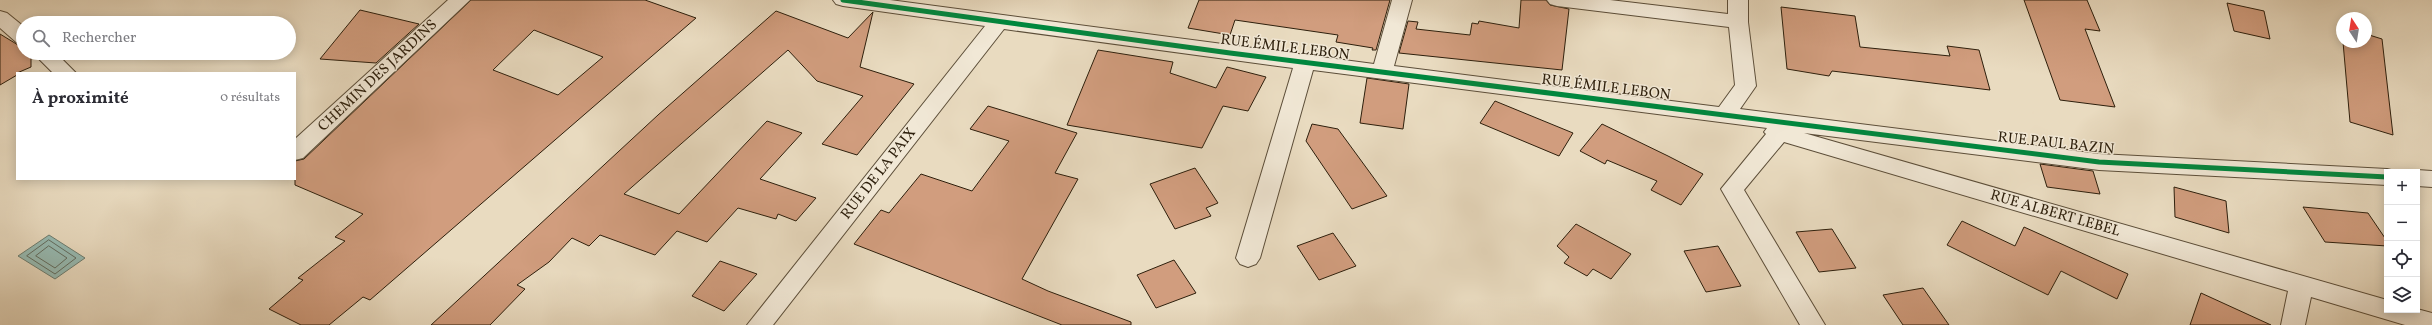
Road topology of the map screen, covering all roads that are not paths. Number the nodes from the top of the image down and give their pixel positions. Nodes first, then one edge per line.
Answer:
1 (460, 0) edge
2 (843, 0) edge
3 (1402, 0) edge
4 (1557, 0) edge
5 (1738, 0) edge
6 (0, 18) edge
7 (1738, 22) junction
8 (998, 23) junction
9 (16, 31) edge
10 (51, 60) edge
11 (1305, 62) junction
12 (65, 72) edge
13 (1382, 72) junction
14 (1724, 115) junction
15 (1779, 133) junction
16 (296, 151) edge
17 (2384, 177) edge
18 (2420, 178) edge
19 (2432, 179) edge
20 (1248, 258) dead end
21 (2301, 285) junction
22 (2384, 309) edge
23 (2397, 313) edge
24 (2432, 323) edge
25 (759, 325) edge
26 (1813, 325) edge
27 (2293, 325) edge

1 - 16 street, CHEMIN DES JARDINS
2 - 8 street, RUE ÉMILE LEBON
3 - 13 street
4 - 7 street
5 - 7 street
6 - 9 street
7 - 14 street
8 - 11 street, RUE ÉMILE LEBON
8 - 25 street, RUE DE LA PAIX
10 - 12 street
11 - 13 street, RUE ÉMILE LEBON
11 - 20 street
13 - 14 street, RUE ÉMILE LEBON
14 - 15 street, RUE ALBERT LEBEL
14 - 17 street, RUE PAUL BAZIN
15 - 21 street, RUE ALBERT LEBEL
15 - 26 street
18 - 19 street
21 - 22 street, RUE ALBERT LEBEL
21 - 27 street
23 - 24 street, RUE ALBERT LEBEL

